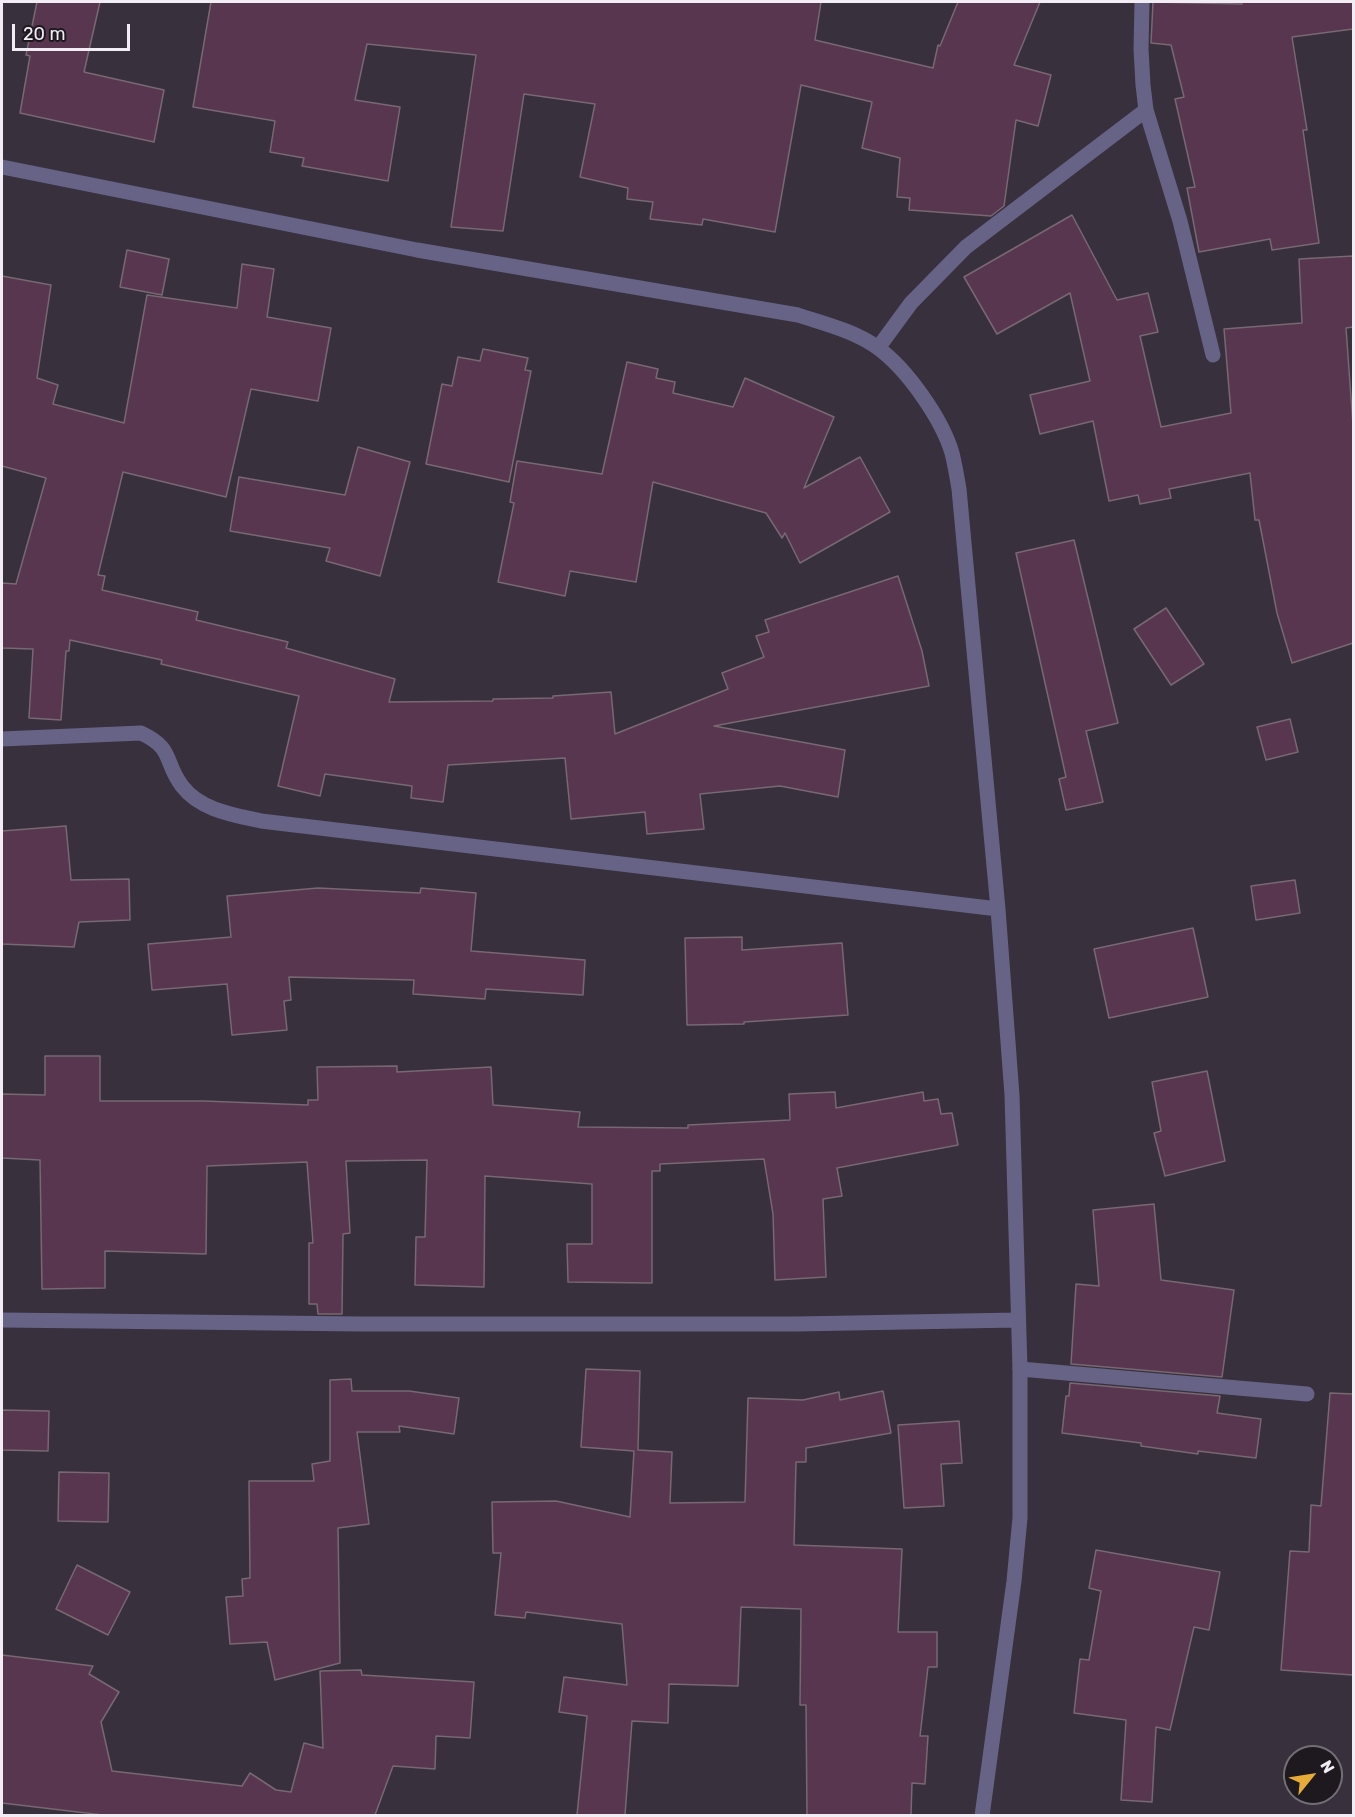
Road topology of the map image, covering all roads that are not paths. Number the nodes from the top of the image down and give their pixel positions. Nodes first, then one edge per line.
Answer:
1 (1142, 2) edge
2 (1146, 110) junction
3 (2, 167) edge
4 (878, 348) junction
5 (1213, 355) dead end
6 (2, 739) edge
7 (998, 909) junction
8 (2, 1320) edge
9 (1017, 1320) junction
10 (1020, 1369) junction
11 (1307, 1394) dead end
12 (982, 1815) edge

1 - 2 street
2 - 4 street
2 - 5 street
3 - 4 street
4 - 7 street
6 - 7 street
7 - 9 street
8 - 9 street
9 - 10 street
10 - 11 street
10 - 12 street

